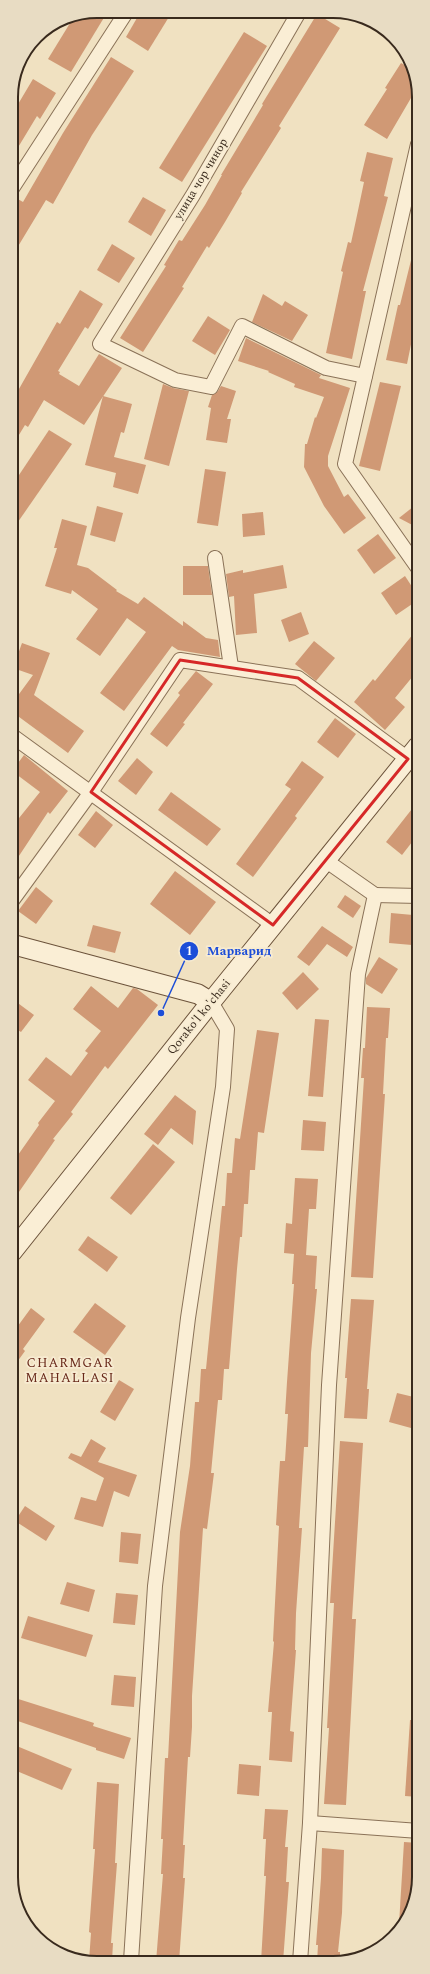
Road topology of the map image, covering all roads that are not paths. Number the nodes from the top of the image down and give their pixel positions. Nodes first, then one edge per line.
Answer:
1 (122, 18) edge
2 (296, 18) edge
3 (412, 170) edge
4 (18, 179) edge
5 (364, 376) junction
6 (215, 558) dead end
7 (412, 559) edge
8 (231, 667) junction
9 (18, 740) edge
10 (412, 751) edge
11 (412, 753) edge
12 (91, 792) junction
13 (325, 860) junction
14 (18, 892) edge
15 (375, 895) junction
16 (412, 896) edge
17 (273, 925) junction
18 (18, 946) edge
19 (211, 1002) junction
20 (18, 1244) edge
21 (310, 1823) junction
22 (412, 1830) edge
23 (131, 1956) edge
24 (300, 1956) edge

1 - 4 street
2 - 5 street, улица чор чинор
3 - 5 street
5 - 7 street
6 - 8 street
8 - 10 street
8 - 12 street
9 - 12 street
11 - 13 street, Qorako'l ko'chasi
12 - 14 street
12 - 17 street
13 - 15 street
13 - 17 street, Qorako'l ko'chasi
15 - 16 street
15 - 21 street
17 - 19 street, Qorako'l ko'chasi
18 - 19 street
19 - 20 street, Qorako'l ko'chasi
19 - 23 street
21 - 22 street
21 - 24 street

